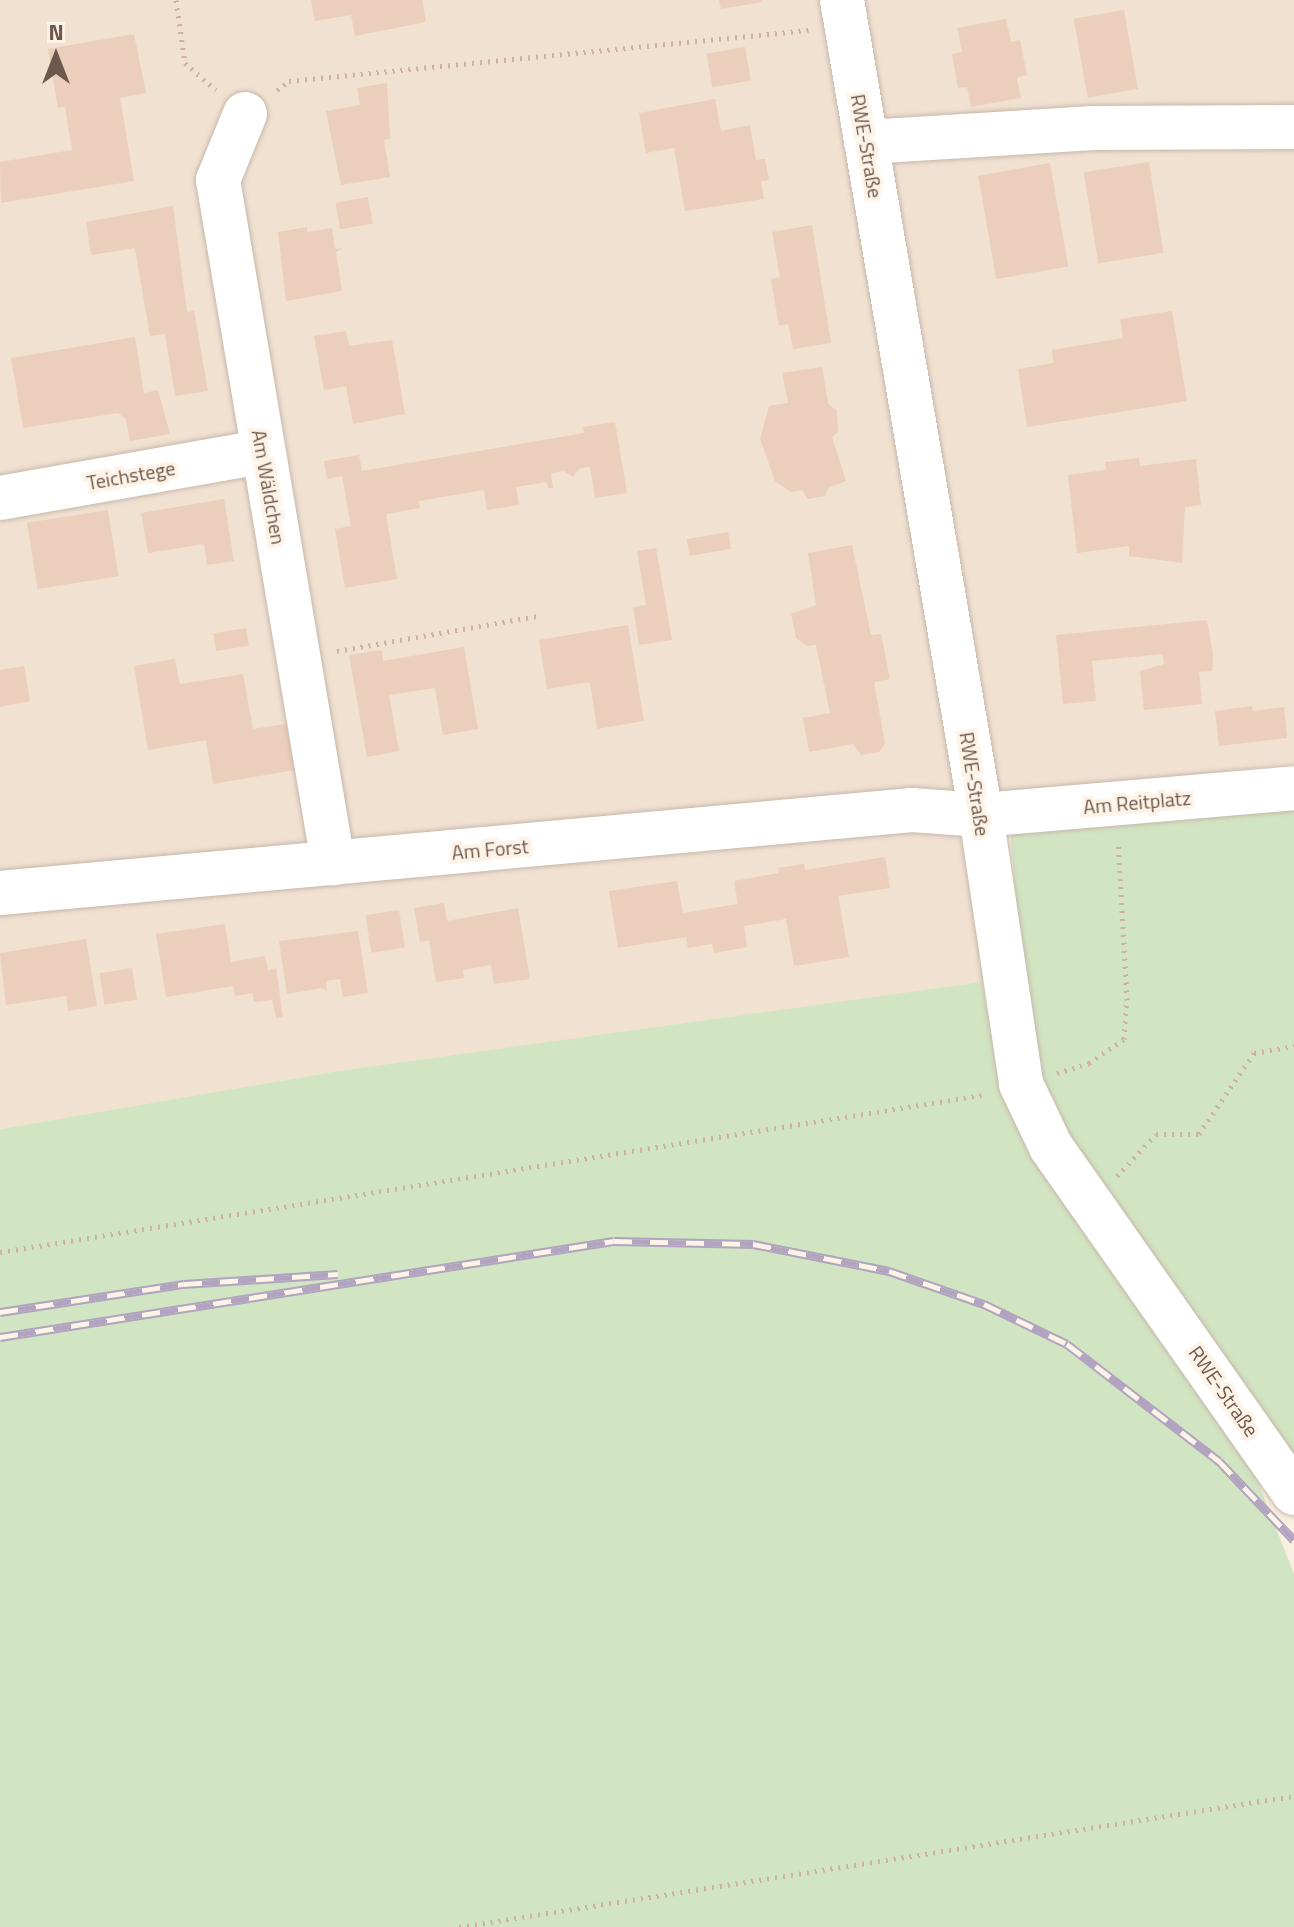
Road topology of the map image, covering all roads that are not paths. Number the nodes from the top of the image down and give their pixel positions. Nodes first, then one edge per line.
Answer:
1 (844, 13) edge
2 (245, 114) road end
3 (1294, 127) edge
4 (866, 142) junction
5 (262, 452) junction
6 (0, 498) edge
7 (1294, 788) edge
8 (981, 815) junction
9 (333, 863) junction
10 (0, 893) edge
11 (1294, 1493) edge

1 - 4 street, RWE-Straße
2 - 5 street, Am Wäldchen
3 - 4 street
4 - 8 street, RWE-Straße
5 - 6 street, Teichstege
5 - 9 street, Am Wäldchen
7 - 8 street, Am Reitplatz
8 - 9 street, Am Forst
8 - 11 street, RWE-Straße
9 - 10 street, Am Forst

